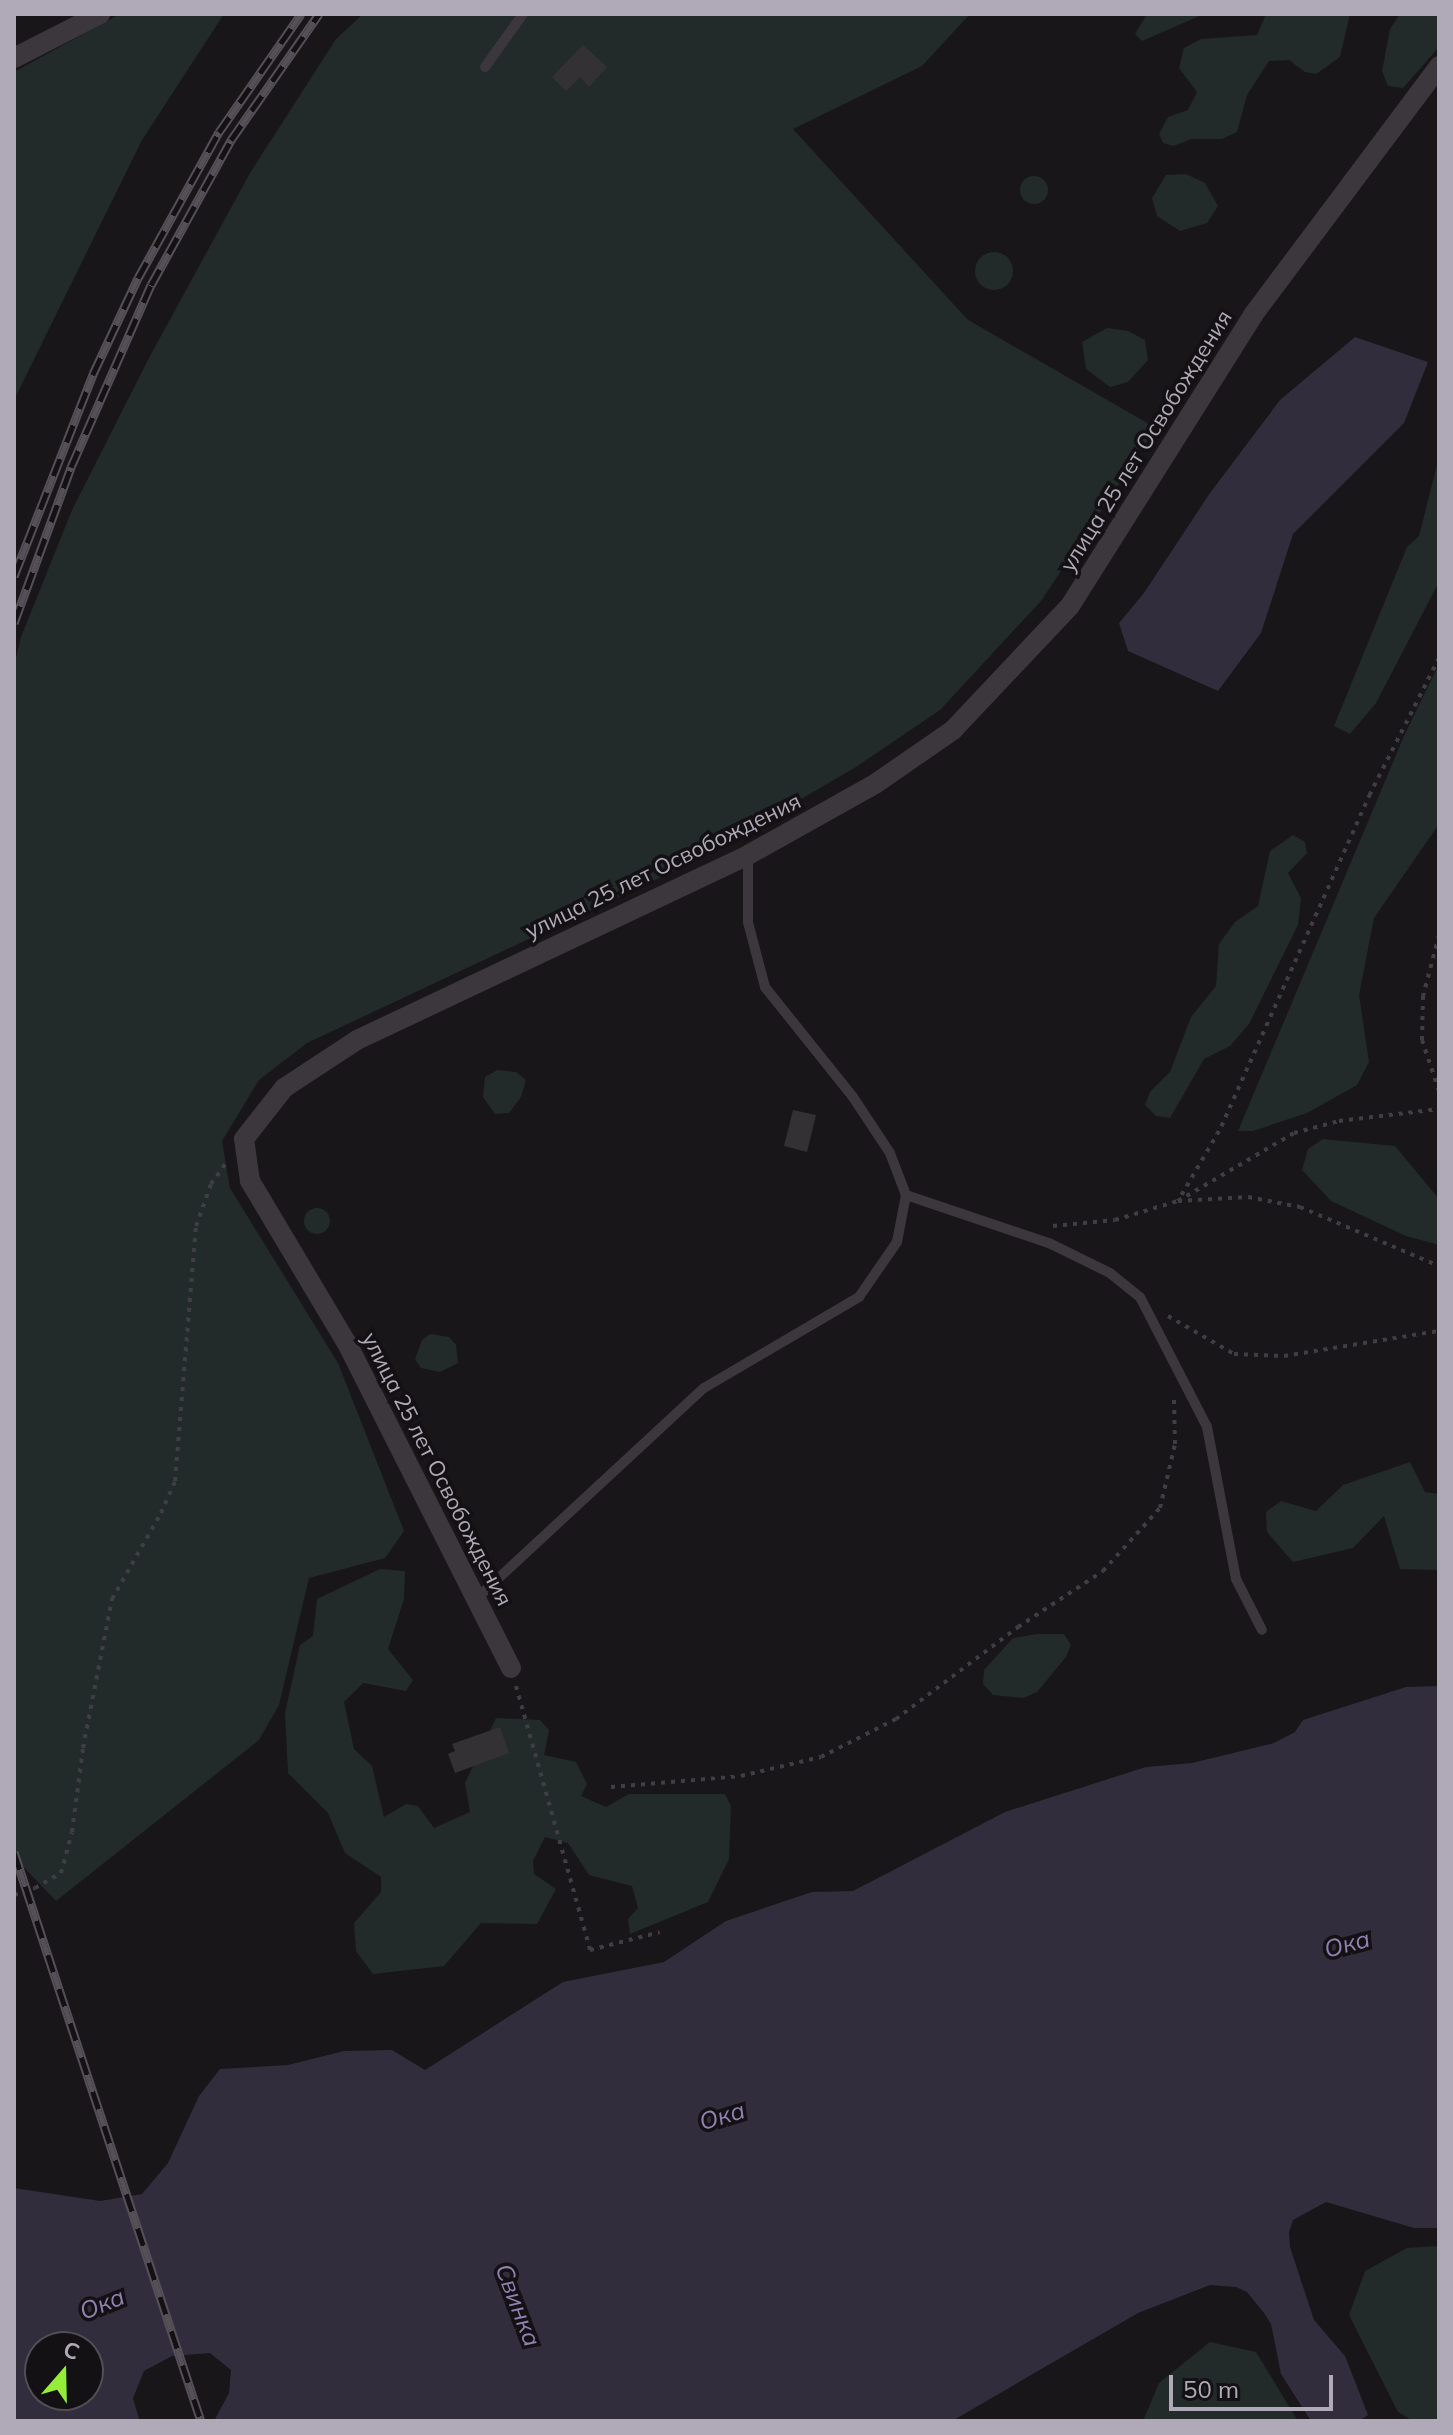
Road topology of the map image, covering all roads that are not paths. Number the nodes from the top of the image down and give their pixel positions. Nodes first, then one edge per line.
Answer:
1 (100, 14) edge
2 (523, 14) edge
3 (14, 58) edge
4 (1439, 66) edge
5 (485, 67) dead end
6 (748, 855) junction
7 (906, 1195) junction
8 (476, 1599) junction
9 (1262, 1630) dead end
10 (511, 1668) road end

1 - 3 street
2 - 5 lane
4 - 6 street, улица 25 лет Освобождения
6 - 7 lane
6 - 8 street, улица 25 лет Освобождения
7 - 8 lane
7 - 9 lane
8 - 10 street, улица 25 лет Освобождения

